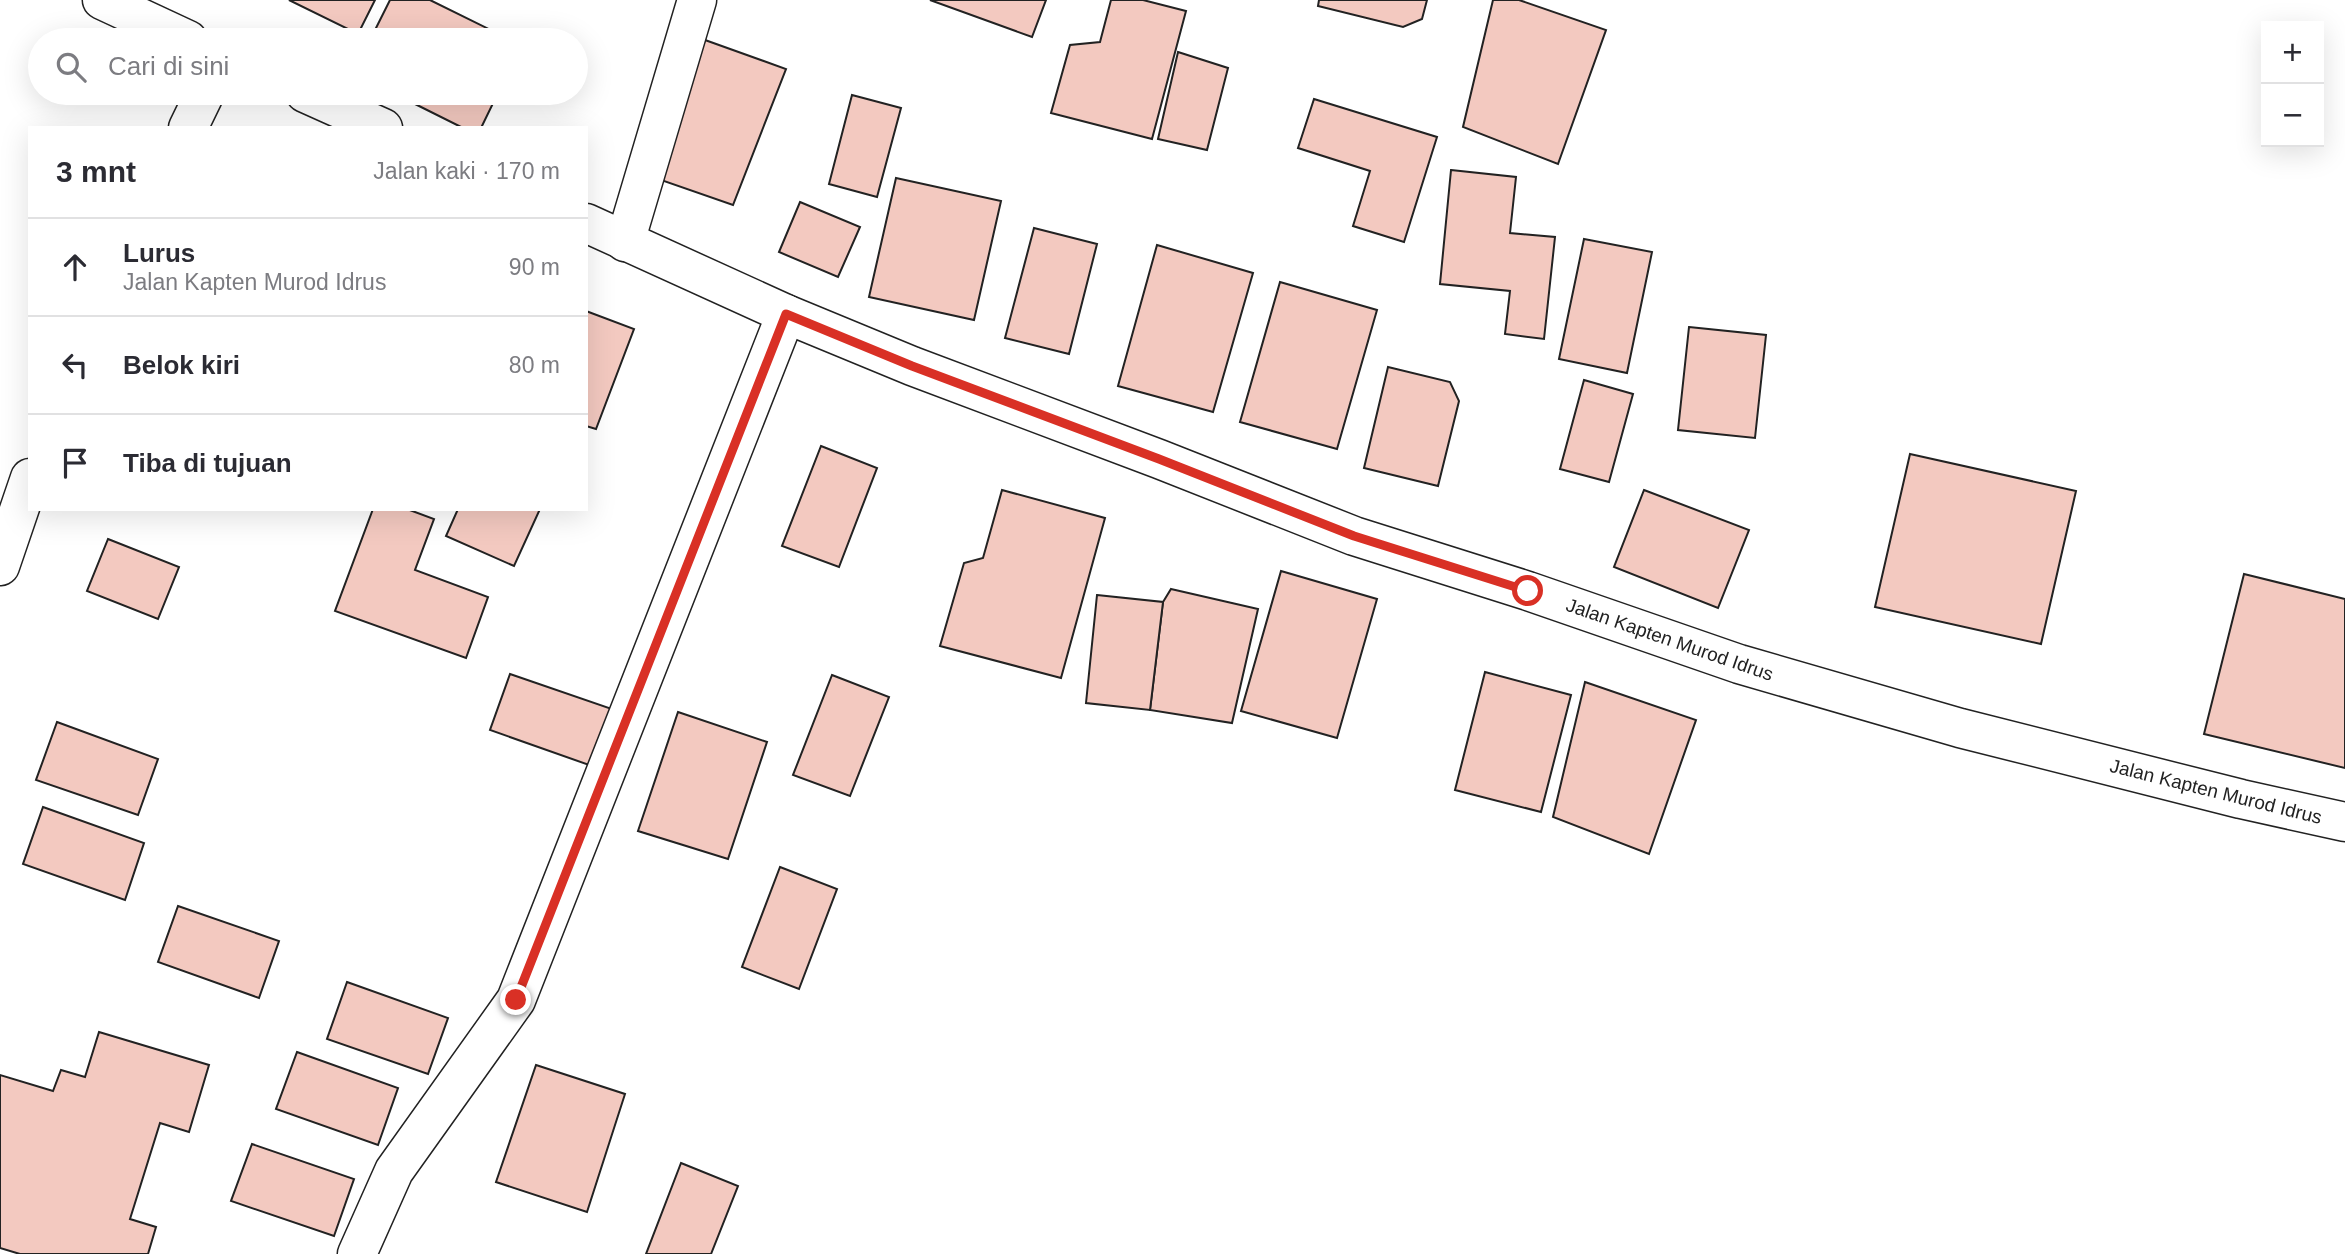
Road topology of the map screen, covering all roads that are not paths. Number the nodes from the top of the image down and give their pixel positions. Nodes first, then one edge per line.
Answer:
1 (102, 0) edge
2 (696, 0) edge
3 (162, 28) edge
4 (199, 105) edge
5 (332, 105) edge
6 (189, 126) edge
7 (379, 126) edge
8 (588, 224) edge
9 (625, 242) junction
10 (786, 314) junction
11 (28, 484) edge
12 (0, 566) edge
13 (2345, 822) edge
14 (357, 1254) edge

1 - 3 street
2 - 9 street
4 - 6 street
5 - 7 street
8 - 9 street, Jalan Kapten Murod Idrus
9 - 10 street, Jalan Kapten Murod Idrus
10 - 13 street, Jalan Kapten Murod Idrus
10 - 14 street
11 - 12 street

